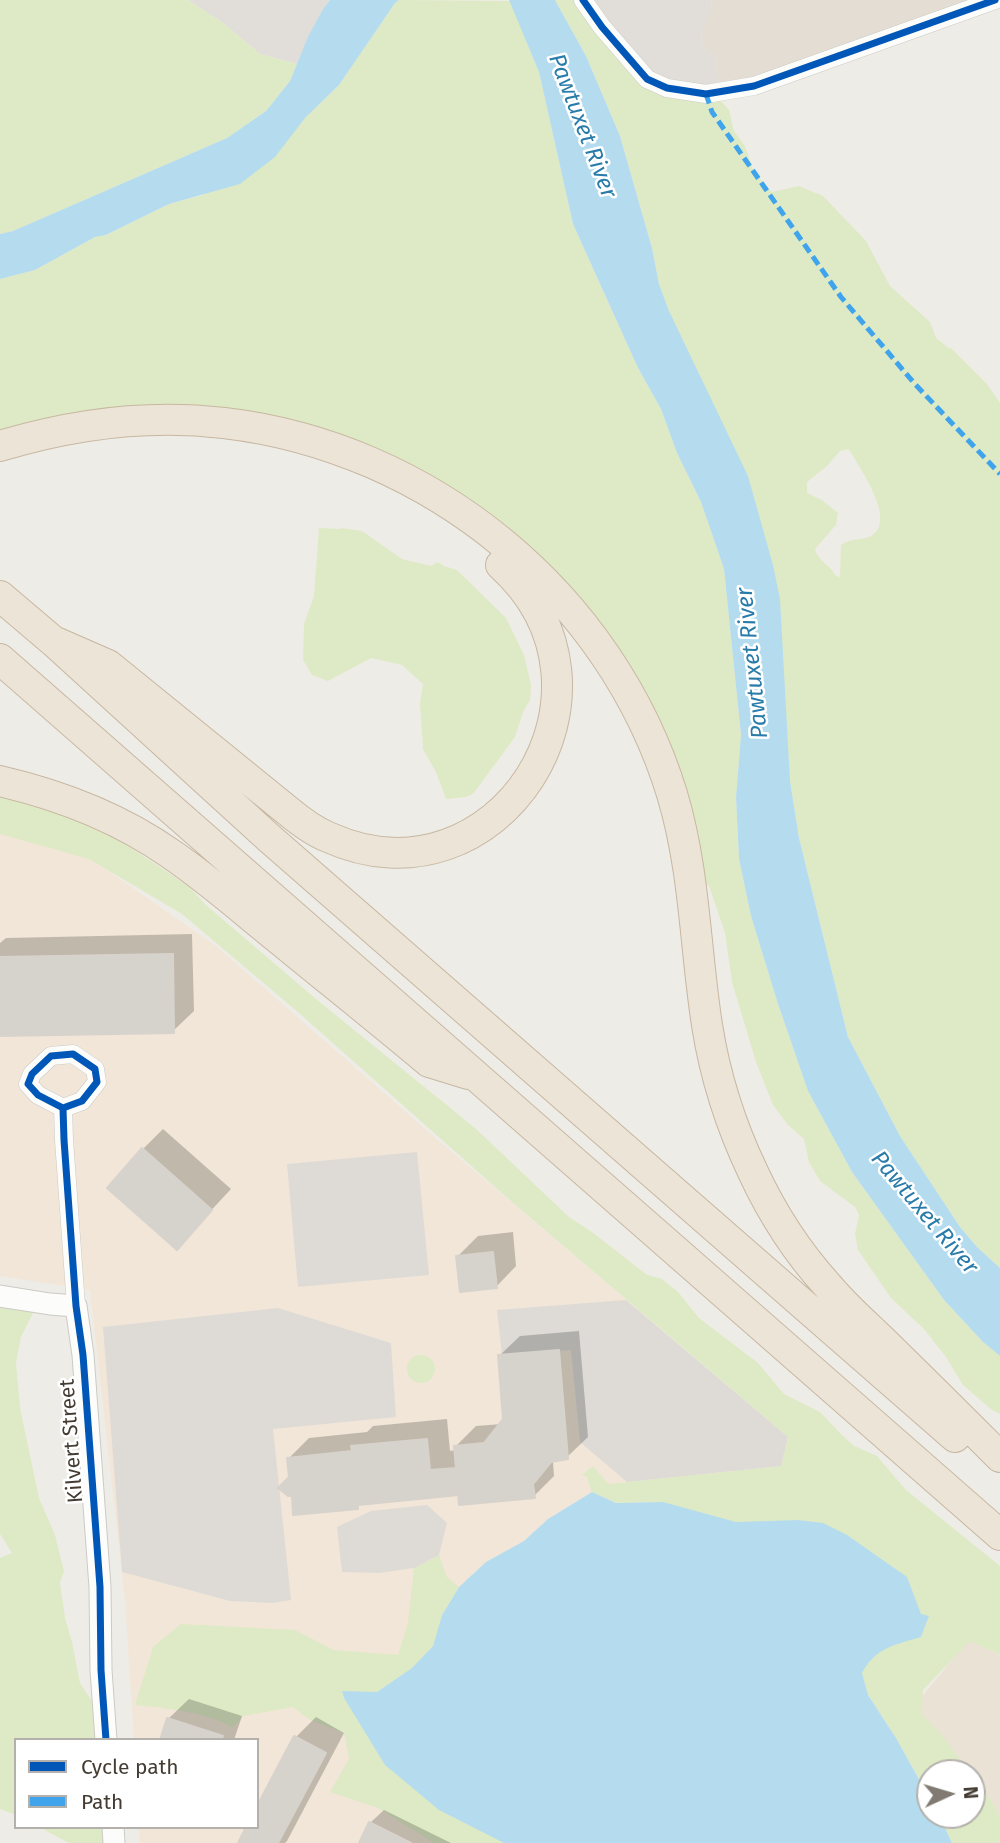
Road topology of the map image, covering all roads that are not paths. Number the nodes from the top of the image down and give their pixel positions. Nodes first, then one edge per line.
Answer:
1 (583, 0) edge
2 (995, 0) edge
3 (0, 446) edge
4 (0, 464) edge
5 (0, 596) edge
6 (53, 641) junction
7 (0, 659) edge
8 (0, 781) edge
9 (481, 1079) junction
10 (63, 1108) dead end
11 (0, 1296) edge
12 (76, 1306) junction
13 (1000, 1457) edge
14 (1000, 1476) edge
15 (1000, 1535) edge
16 (106, 1738) edge

1 - 2 street
3 - 13 highway
4 - 6 highway
5 - 6 highway
6 - 14 highway
7 - 9 highway
8 - 9 highway
9 - 15 highway
10 - 12 street, Kilvert Street
11 - 12 street
12 - 16 street, Kilvert Street

